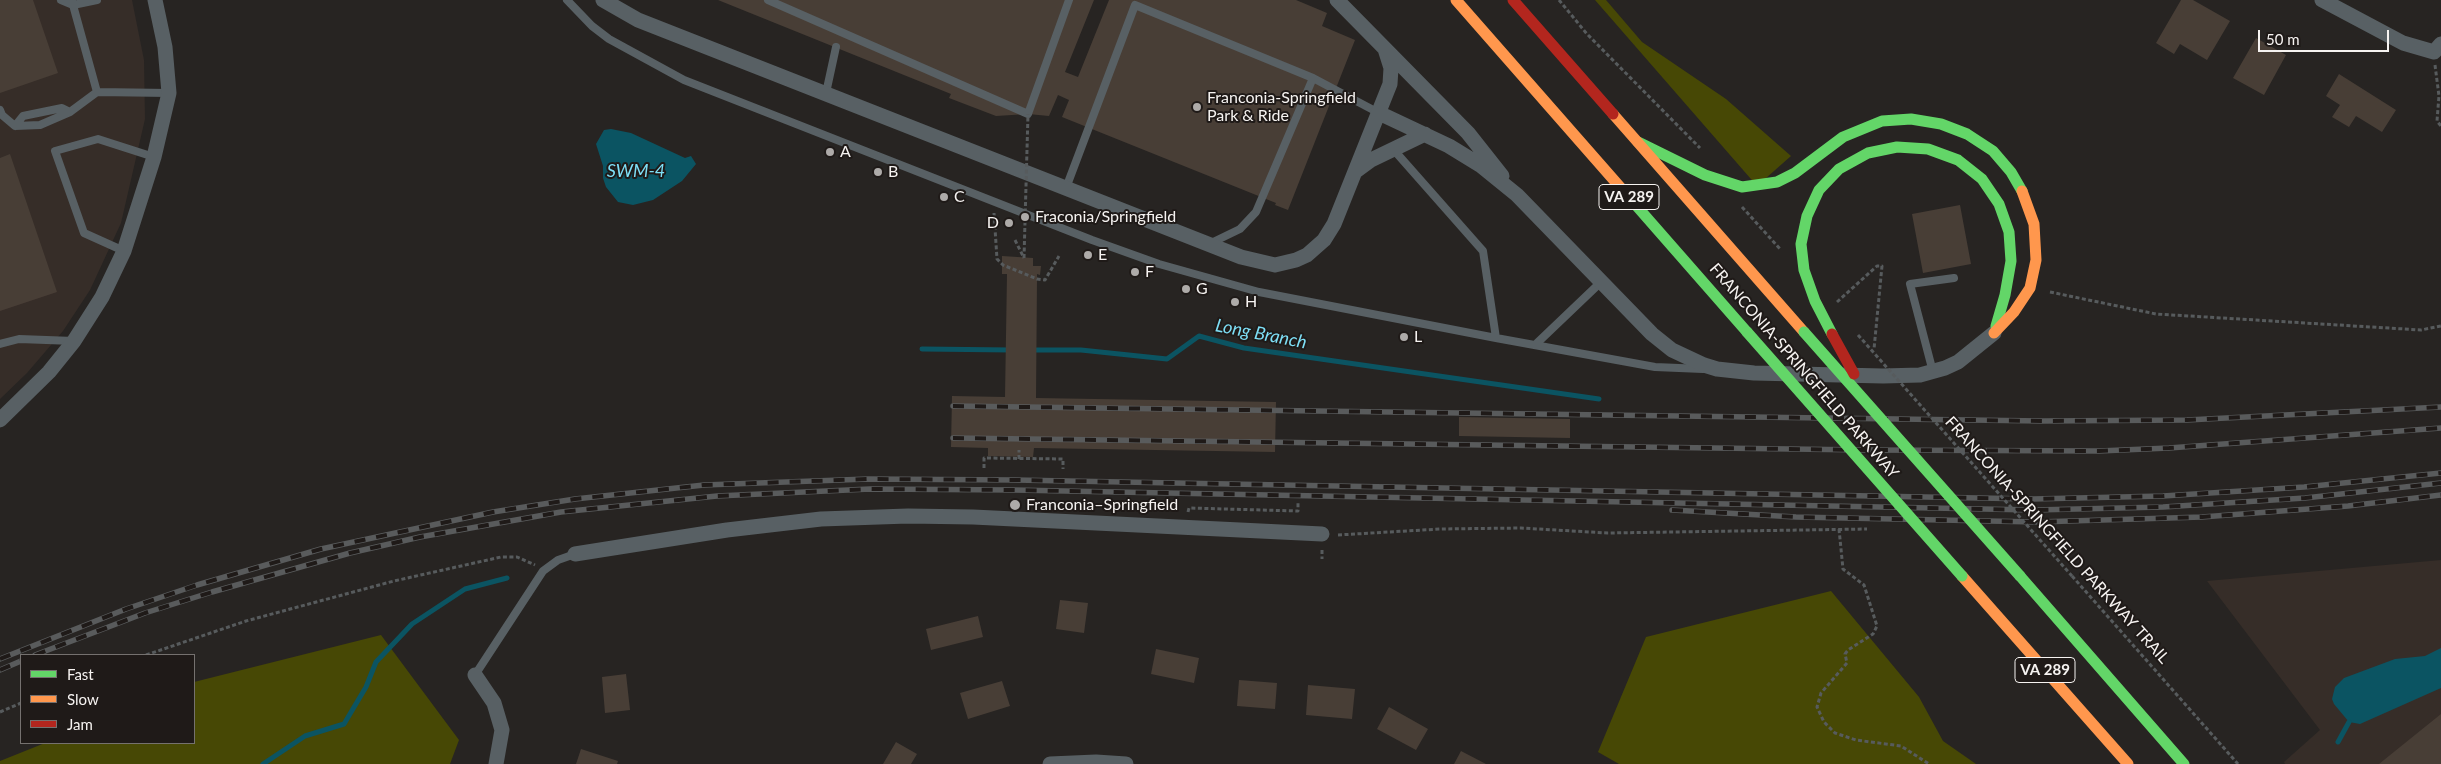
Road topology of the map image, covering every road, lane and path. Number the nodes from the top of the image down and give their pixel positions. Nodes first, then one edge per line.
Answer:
1 (61, 0) edge
2 (98, 0) edge
3 (155, 0) edge
4 (567, 0) edge
5 (602, 0) edge
6 (768, 0) edge
7 (1069, 0) edge
8 (1337, 0) edge
9 (1450, 0) edge
10 (1456, 0) edge
11 (1513, 0) edge
12 (1528, 0) edge
13 (1559, 0) edge
14 (2322, 0) edge
15 (73, 2) edge
16 (1469, 15) junction
17 (836, 47) dead end
18 (2438, 48) edge
19 (1385, 49) junction
20 (1313, 78) junction
21 (1583, 80) junction
22 (96, 92) junction
23 (169, 93) junction
24 (826, 94) junction
25 (0, 110) edge
26 (70, 112) junction
27 (1379, 113) junction
28 (1028, 114) junction
29 (15, 126) junction
30 (2441, 126) edge
31 (1424, 134) junction
32 (1638, 142) junction
33 (1393, 149) junction
34 (1703, 151) dead end
35 (154, 157) junction
36 (1356, 171) junction
37 (1066, 188) junction
38 (1517, 195) junction
39 (1740, 205) dead end
40 (994, 230) dead end
41 (1015, 240) dead end
42 (1208, 244) junction
43 (124, 251) junction
44 (1783, 253) dead end
45 (1059, 256) dead end
46 (1954, 278) dead end
47 (1601, 282) junction
48 (2044, 291) dead end
49 (1832, 307) dead end
50 (2441, 326) edge
51 (1856, 333) dead end
52 (1994, 333) junction
53 (1496, 338) junction
54 (74, 340) junction
55 (0, 344) edge
56 (1535, 344) junction
57 (1874, 349) dead end
58 (1718, 369) junction
59 (1933, 372) junction
60 (1876, 413) junction
61 (0, 420) edge
62 (1019, 450) dead end
63 (1019, 459) junction
64 (984, 468) dead end
65 (1063, 469) dead end
66 (1298, 503) dead end
67 (1186, 528) junction
68 (1839, 529) junction
69 (1867, 529) dead end
70 (1322, 534) joint
71 (575, 554) joint
72 (543, 571) junction
73 (149, 654) edge
74 (475, 675) joint
75 (20, 703) edge
76 (0, 712) edge
77 (496, 764) edge
78 (1050, 764) edge
79 (1126, 764) edge
80 (1929, 764) edge
81 (2128, 764) edge
82 (2184, 764) edge
83 (2238, 764) edge

1 - 15 lane
2 - 15 lane
3 - 23 street
4 - 53 lane
5 - 24 street
6 - 28 lane
7 - 28 lane
8 - 19 street
9 - 16 main road
10 - 16 main road, FRANCONIA-SPRINGFIELD PARKWAY / VA 289
11 - 21 main road, FRANCONIA-SPRINGFIELD PARKWAY / VA 289
12 - 21 main road
13 - 34 path
14 - 18 street
15 - 22 lane
16 - 81 main road, FRANCONIA-SPRINGFIELD PARKWAY / VA 289, bridge
17 - 24 lane
18 - 30 path
19 - 27 street
19 - 38 street
20 - 27 lane
20 - 37 lane
20 - 42 lane
21 - 32 main road, FRANCONIA-SPRINGFIELD PARKWAY / VA 289
22 - 23 lane
22 - 26 lane
23 - 35 street
24 - 37 street
25 - 29 lane
26 - 29 lane
26 - 29 lane
27 - 31 street
27 - 36 street
28 - 41 path, bridge
31 - 33 street
31 - 38 street
32 - 52 main road
32 - 60 main road, FRANCONIA-SPRINGFIELD PARKWAY / VA 289, bridge
33 - 36 street
33 - 53 lane
35 - 43 street
35 - 43 lane
36 - 42 street
37 - 42 street
38 - 47 street
39 - 44 path
40 - 45 path
43 - 54 street
46 - 59 lane
47 - 56 lane
47 - 58 street
48 - 50 path
49 - 57 path
51 - 83 path, FRANCONIA-SPRINGFIELD PARKWAY TRAIL, bridge
52 - 59 street
52 - 60 main road, bridge
53 - 56 lane
54 - 55 lane
54 - 61 street
56 - 58 lane
58 - 59 street
60 - 82 main road, FRANCONIA-SPRINGFIELD PARKWAY / VA 289, bridge
62 - 63 path
63 - 64 path
63 - 65 path
66 - 67 path
67 - 70 street
67 - 71 street
68 - 69 path
68 - 70 path
68 - 80 path
71 - 72 lane
72 - 73 path
72 - 74 lane
74 - 77 street
75 - 76 path
78 - 79 street

